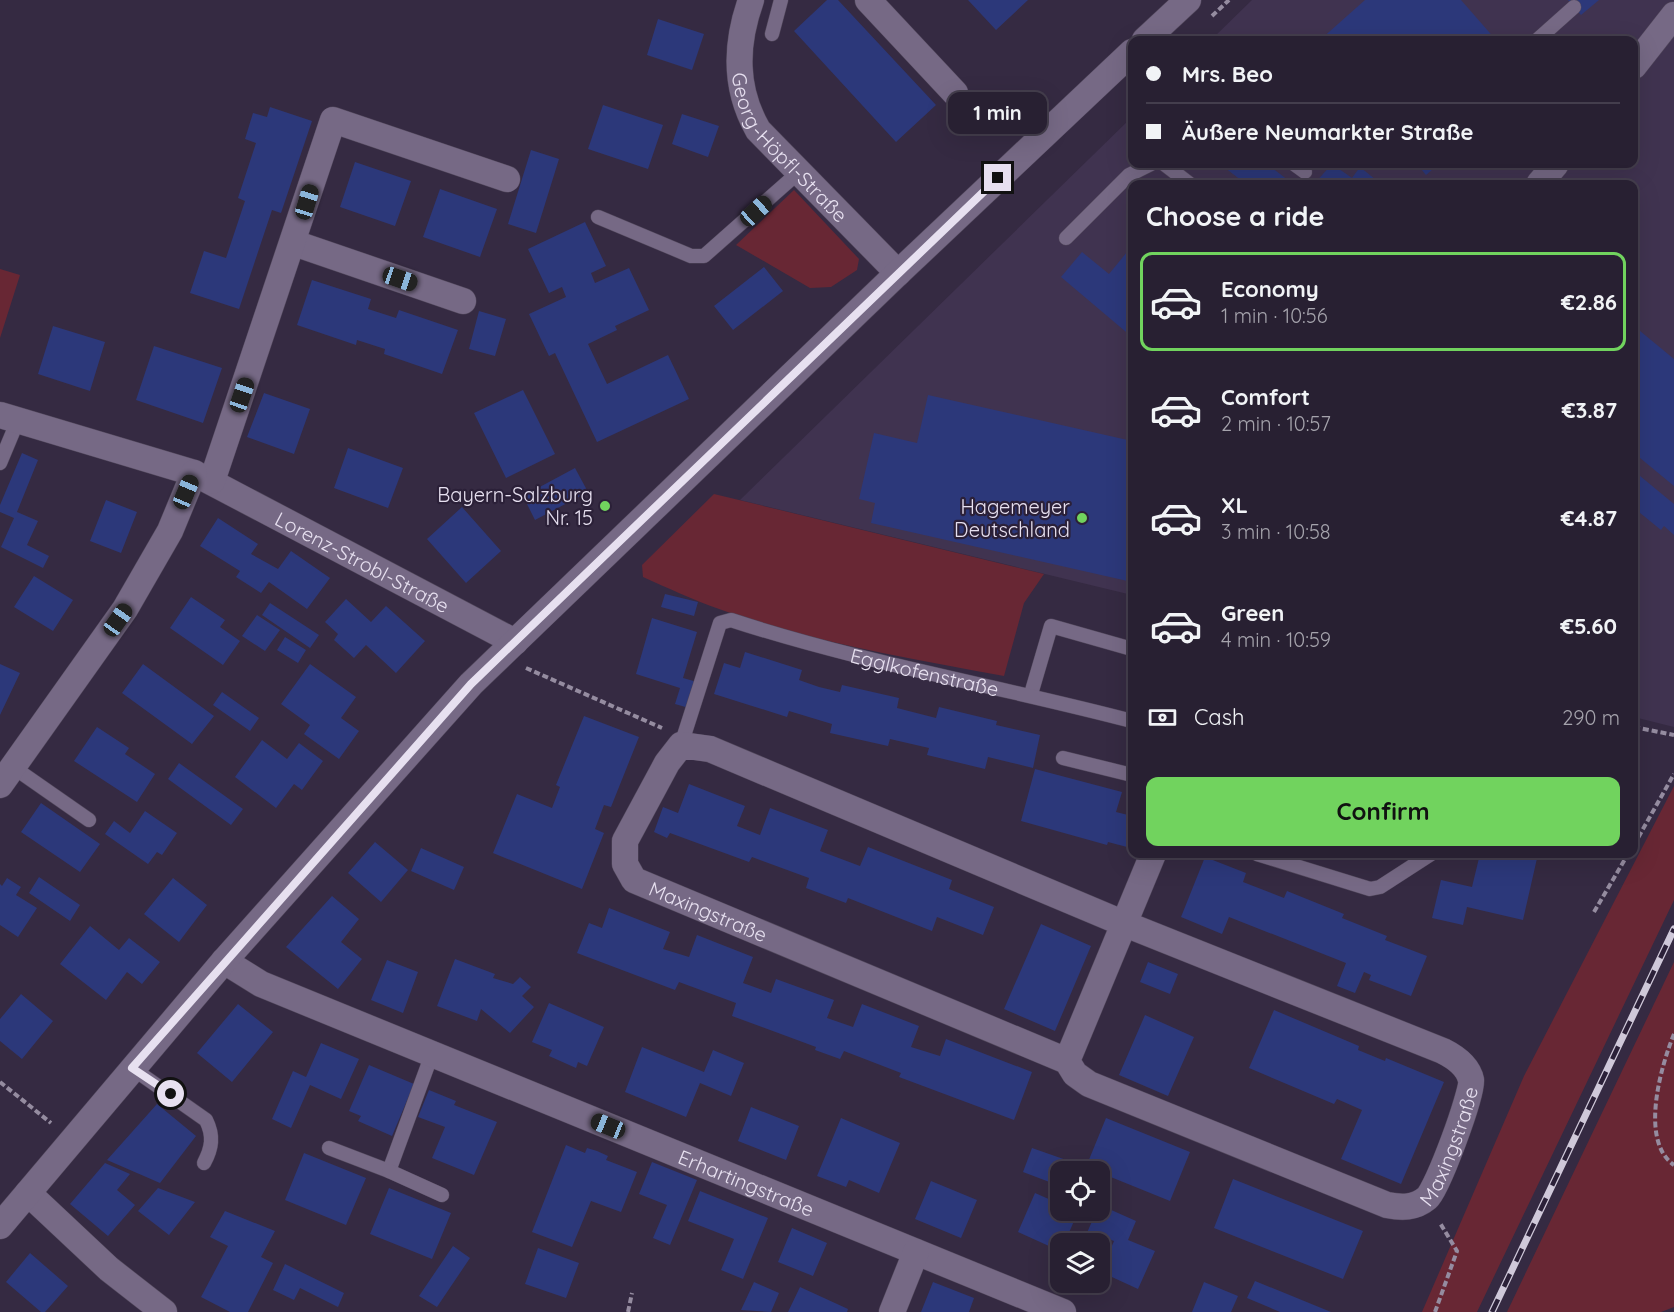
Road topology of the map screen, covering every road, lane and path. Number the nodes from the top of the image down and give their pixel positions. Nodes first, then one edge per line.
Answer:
1 (751, 0) edge
2 (781, 0) edge
3 (868, 0) edge
4 (1188, 0) edge
5 (1574, 7) dead end
6 (1674, 15) edge
7 (772, 34) dead end
8 (1149, 36) edge
9 (1541, 36) edge
10 (1128, 56) edge
11 (1638, 61) edge
12 (955, 93) dead end
13 (1142, 168) edge
14 (1169, 168) edge
15 (1553, 168) edge
16 (799, 172) junction
17 (507, 178) dead end
18 (1185, 180) edge
19 (1542, 180) edge
20 (598, 217) dead end
21 (1066, 238) dead end
22 (294, 243) junction
23 (898, 273) junction
24 (463, 301) dead end
25 (9, 417) edge
26 (0, 463) edge
27 (203, 477) junction
28 (515, 642) junction
29 (1128, 649) edge
30 (522, 666) dead end
31 (1030, 694) junction
32 (1128, 720) edge
33 (1638, 728) edge
34 (1674, 735) edge
35 (681, 745) junction
36 (1063, 758) dead end
37 (1128, 774) edge
38 (1674, 774) edge
39 (6, 776) edge
40 (89, 819) dead end
41 (1638, 838) edge
42 (1151, 858) edge
43 (1270, 858) edge
44 (1425, 858) edge
45 (1627, 858) edge
46 (1594, 912) dead end
47 (1125, 924) junction
48 (224, 961) junction
49 (1674, 1034) edge
50 (432, 1054) junction
51 (1067, 1061) junction
52 (132, 1068) junction
53 (0, 1082) edge
54 (72, 1140) junction
55 (329, 1148) dead end
56 (204, 1163) dead end
57 (1674, 1165) edge
58 (389, 1171) junction
59 (28, 1193) junction
60 (442, 1195) dead end
61 (1425, 1200) junction
62 (0, 1226) edge
63 (916, 1252) junction
64 (632, 1293) dead end
65 (164, 1312) edge
66 (628, 1312) edge
67 (891, 1312) edge
68 (1064, 1312) edge
69 (1435, 1312) edge

1 - 16 street, Georg-Höpfl-Straße
2 - 7 lane
3 - 12 street
4 - 8 street
5 - 9 lane
6 - 11 street
10 - 23 street
13 - 21 lane
14 - 18 lane
15 - 19 street
16 - 20 lane
16 - 23 street, Georg-Höpfl-Straße
17 - 22 street
22 - 24 street
22 - 27 street
23 - 28 street
25 - 26 lane
25 - 27 street, Lorenz-Strobl-Straße
27 - 28 street, Lorenz-Strobl-Straße
27 - 39 street
28 - 48 street
29 - 31 lane
30 - 35 path
31 - 32 lane, Egglkofenstraße
31 - 35 lane, Egglkofenstraße
33 - 34 path
35 - 47 street, Maxingstraße
35 - 51 street, Maxingstraße
36 - 37 lane
38 - 41 path
39 - 40 lane
42 - 47 street
43 - 44 lane
45 - 46 path
47 - 51 street
47 - 61 street, Maxingstraße
48 - 50 street, Erhartingstraße
48 - 52 street
49 - 57 path
50 - 58 lane
50 - 63 street, Erhartingstraße
51 - 61 street, Maxingstraße
52 - 54 street
52 - 56 lane
53 - 54 path
54 - 59 street
55 - 58 lane
58 - 60 lane
59 - 62 street
59 - 65 street
61 - 69 path
63 - 67 street
63 - 68 street, Erhartingstraße
64 - 66 path

